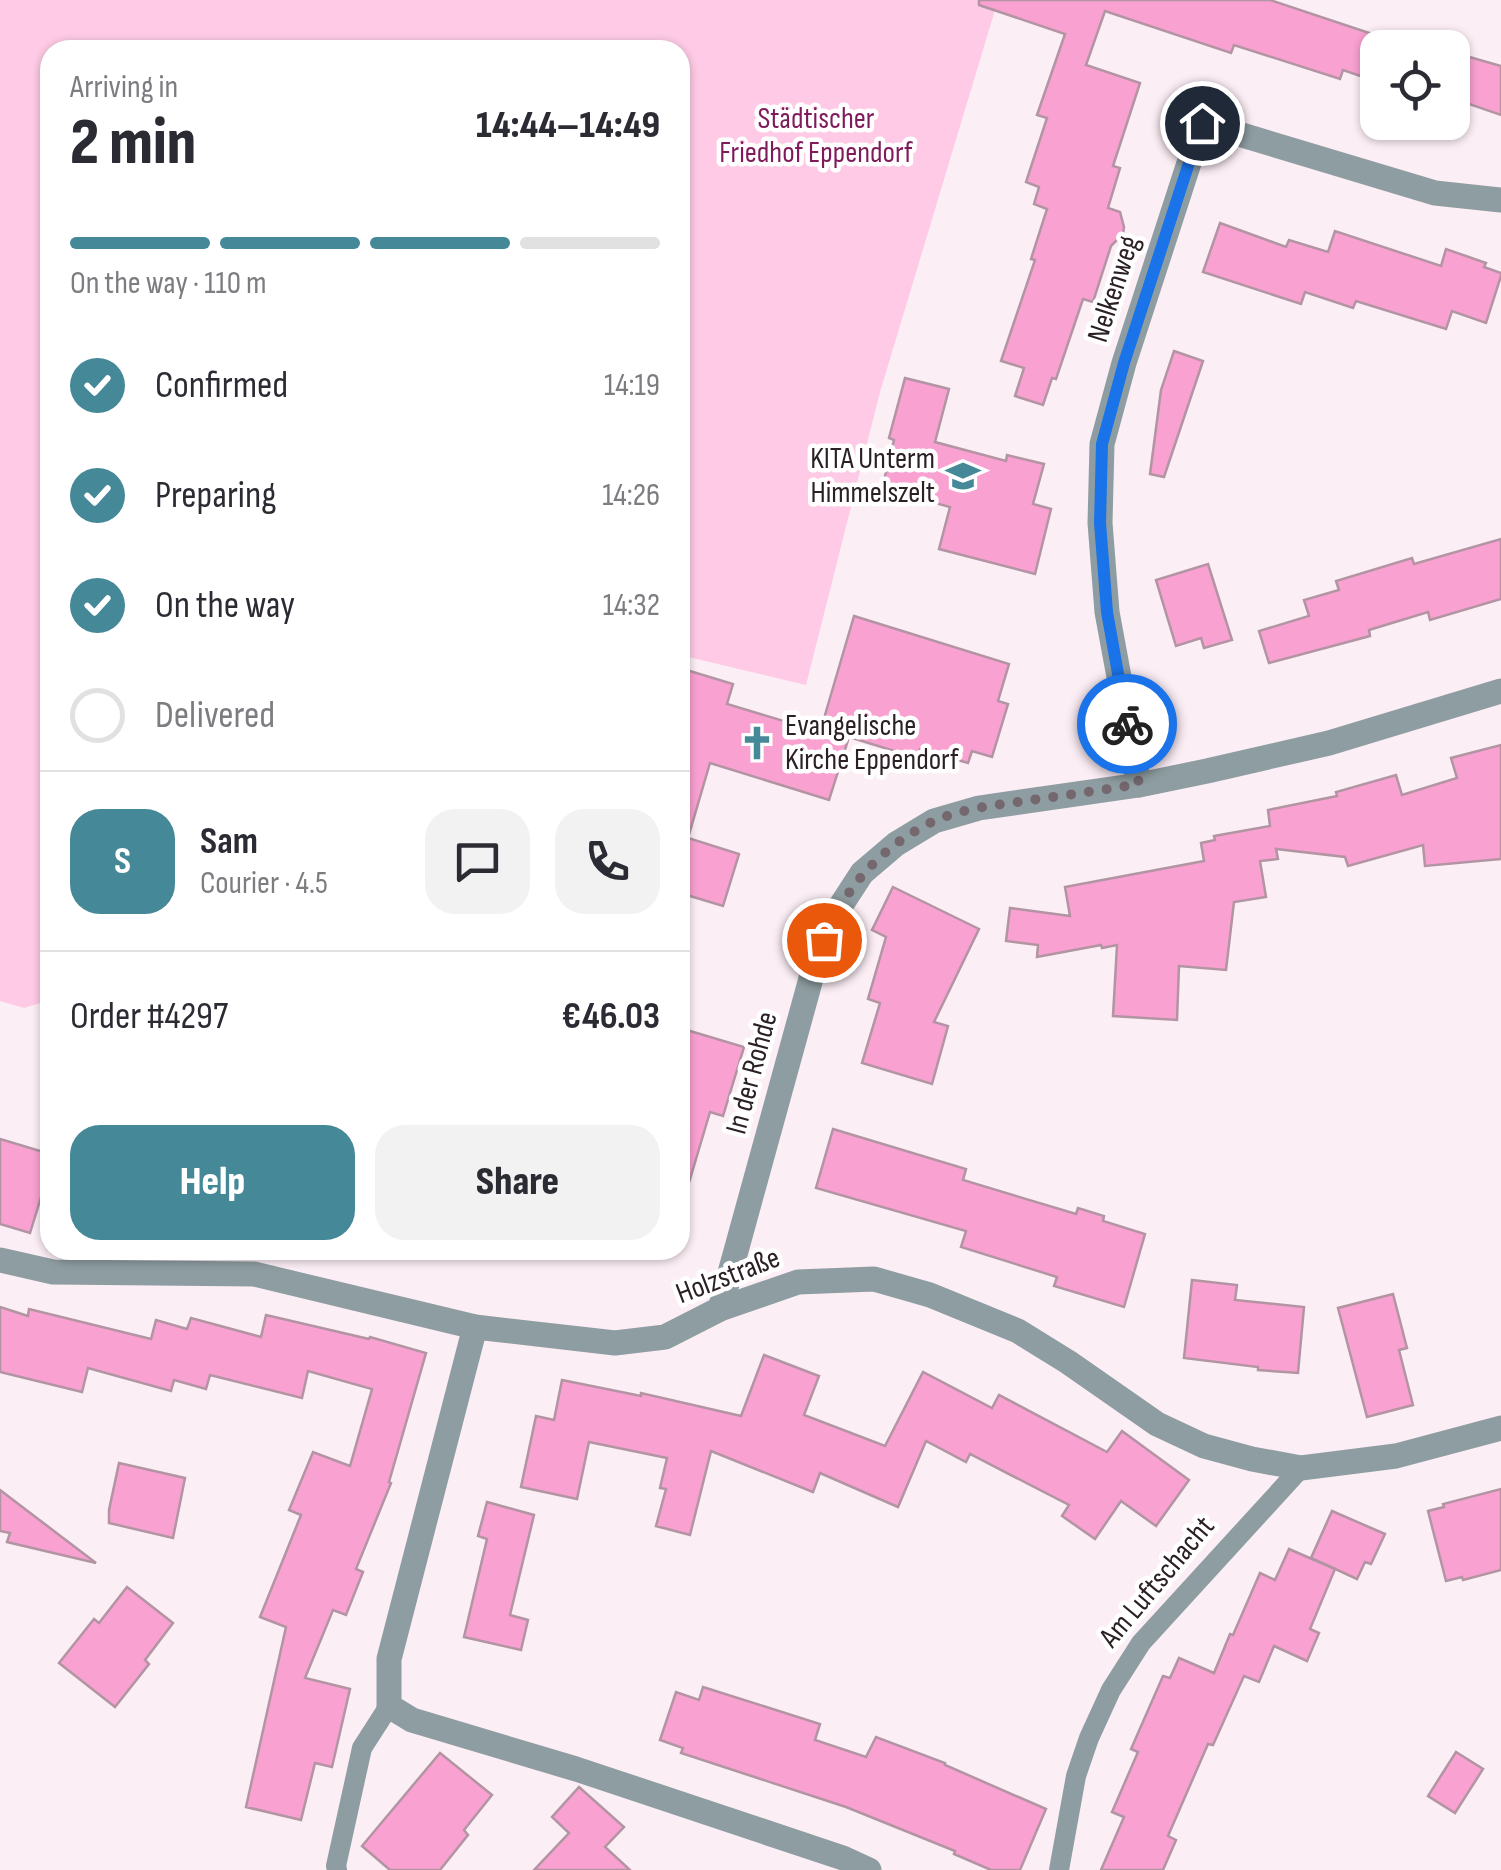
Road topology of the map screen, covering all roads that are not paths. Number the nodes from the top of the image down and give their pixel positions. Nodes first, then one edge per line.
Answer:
1 (1501, 200) edge
2 (1501, 691) edge
3 (1139, 784) junction
4 (0, 1260) edge
5 (720, 1309) junction
6 (475, 1327) junction
7 (1501, 1428) edge
8 (1301, 1468) junction
9 (388, 1706) junction
10 (840, 1864) edge
11 (337, 1870) edge
12 (869, 1870) edge
13 (1058, 1870) edge

1 - 3 street, Nelkenweg
2 - 3 street, In der Rohde
3 - 5 street, In der Rohde
4 - 6 street, Holzstraße
5 - 6 street, Holzstraße
5 - 8 street, Holzstraße
6 - 9 street
7 - 8 street, Holzstraße
8 - 13 lane, Am Luftschacht
9 - 10 street
9 - 11 lane
10 - 12 street

